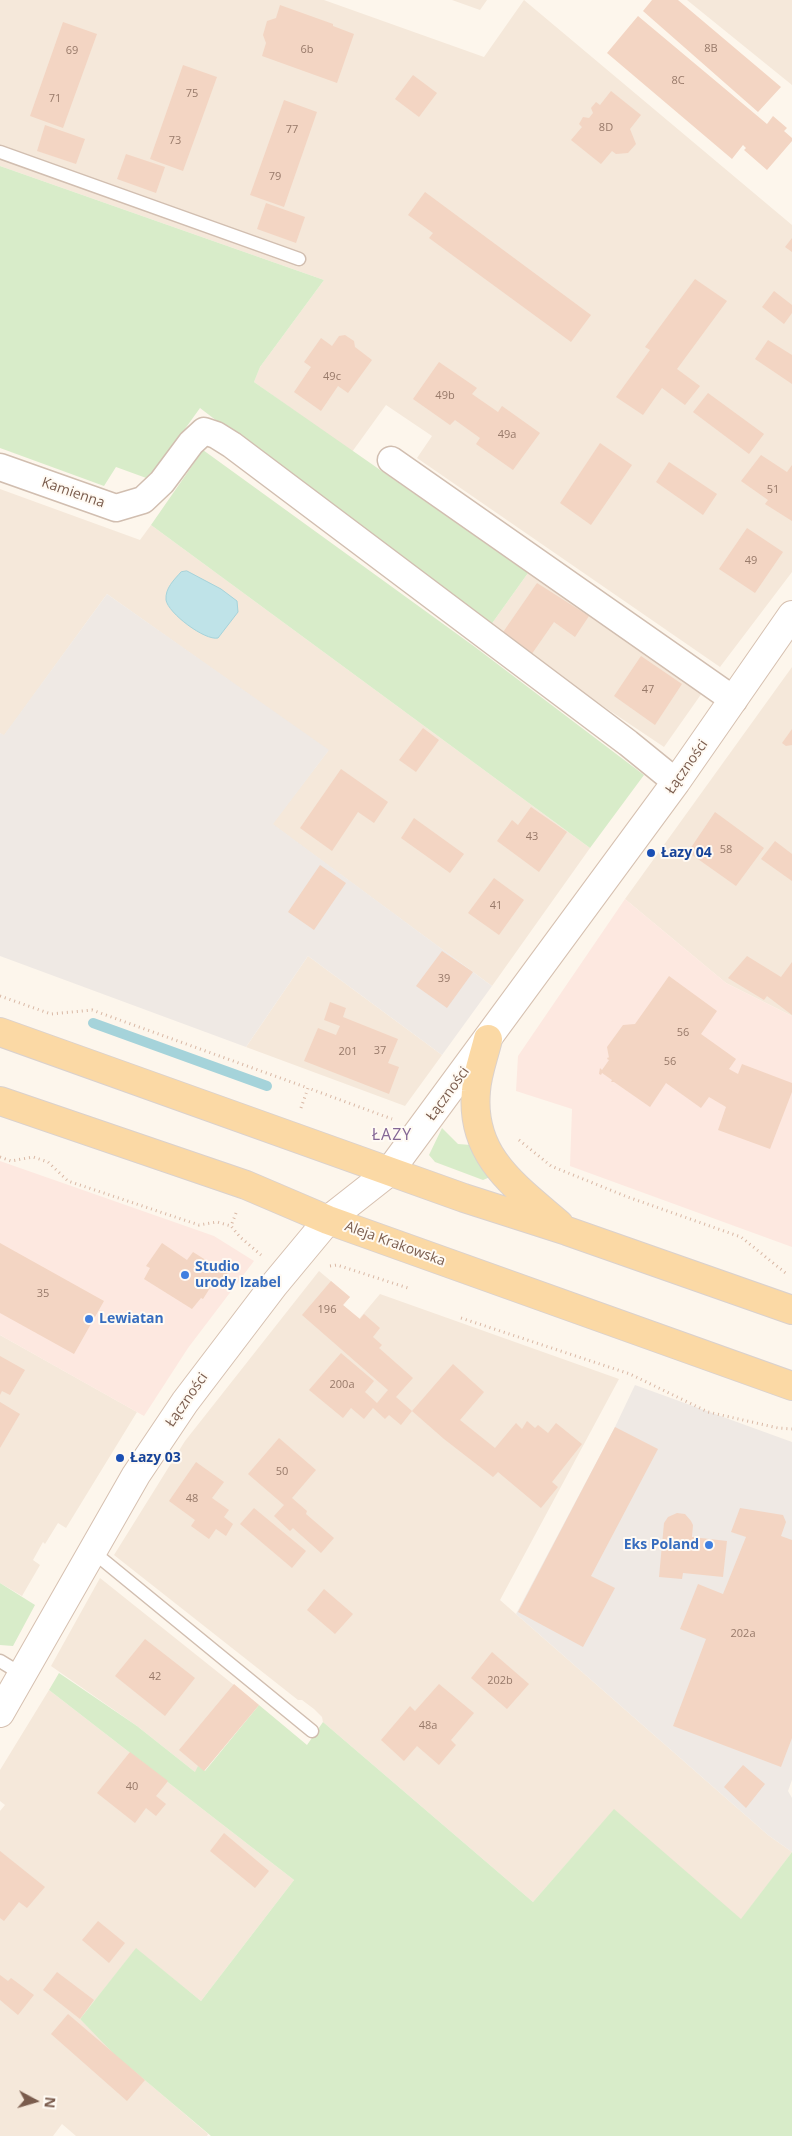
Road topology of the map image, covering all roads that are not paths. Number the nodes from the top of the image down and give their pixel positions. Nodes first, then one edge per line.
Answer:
1 (0, 152) edge
2 (299, 259) dead end
3 (391, 460) dead end
4 (0, 467) edge
5 (792, 615) edge
6 (734, 700) junction
7 (676, 782) junction
8 (0, 1032) edge
9 (488, 1039) junction
10 (0, 1101) edge
11 (390, 1172) junction
12 (328, 1220) junction
13 (567, 1231) junction
14 (792, 1310) edge
15 (792, 1386) edge
16 (91, 1552) junction
17 (11, 1668) edge
18 (0, 1713) edge
19 (312, 1731) dead end

1 - 2 lane
3 - 6 street
4 - 7 street, Kamienna
5 - 6 street, Łączności
6 - 7 street, Łączności
7 - 9 street, Łączności
8 - 11 main road
9 - 11 street, Łączności
9 - 13 main road
10 - 12 main road, Aleja Krakowska
11 - 12 street, Łączności
11 - 13 main road
12 - 15 main road, Aleja Krakowska
12 - 16 street, Łączności
13 - 14 main road
16 - 17 street, Łączności
16 - 19 lane
17 - 18 street, Łączności

